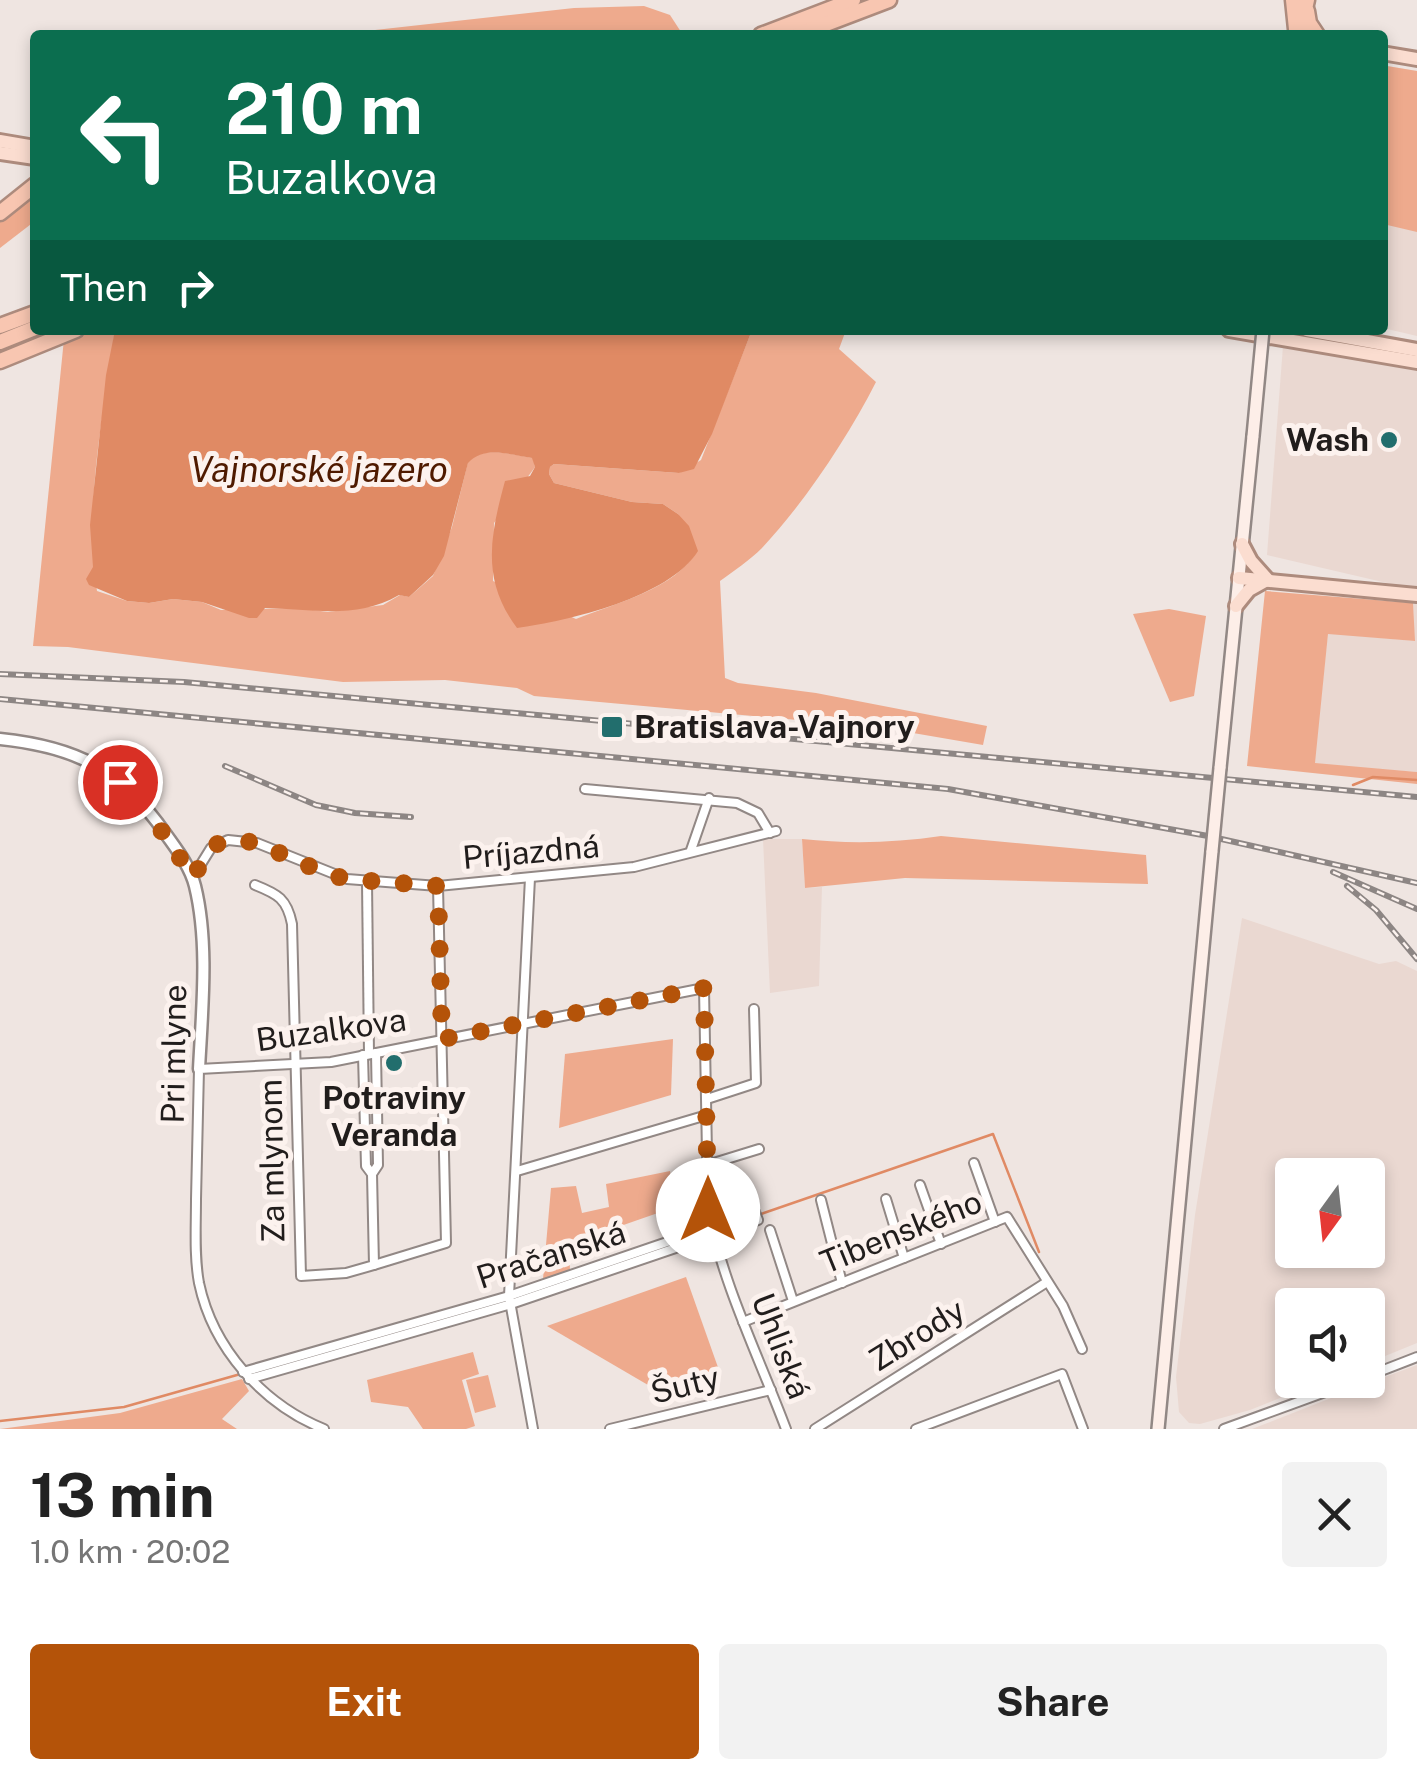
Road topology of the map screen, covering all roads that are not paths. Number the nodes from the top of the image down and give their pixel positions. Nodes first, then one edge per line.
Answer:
1 (853, 0) edge
2 (889, 0) edge
3 (1302, 2) edge
4 (774, 30) edge
5 (810, 30) edge
6 (1299, 30) edge
7 (1314, 30) edge
8 (1388, 54) edge
9 (1417, 59) edge
10 (0, 142) edge
11 (30, 146) edge
12 (0, 153) edge
13 (30, 157) edge
14 (30, 189) edge
15 (0, 214) edge
16 (30, 314) edge
17 (0, 326) edge
18 (30, 330) edge
19 (57, 335) edge
20 (64, 335) edge
21 (1258, 335) edge
22 (1263, 335) edge
23 (1335, 335) edge
24 (0, 342) edge
25 (32, 348) junction
26 (1417, 350) edge
27 (0, 361) edge
28 (1417, 362) edge
29 (1242, 544) junction
30 (1239, 578) junction
31 (1268, 580) junction
32 (1417, 595) edge
33 (1236, 606) junction
34 (0, 740) edge
35 (586, 789) dead end
36 (709, 798) junction
37 (691, 850) junction
38 (193, 877) junction
39 (530, 878) junction
40 (367, 882) junction
41 (254, 885) dead end
42 (438, 886) junction
43 (704, 988) joint
44 (754, 1009) dead end
45 (523, 1022) junction
46 (442, 1039) junction
47 (370, 1054) junction
48 (295, 1065) junction
49 (198, 1069) junction
50 (707, 1099) junction
51 (706, 1115) junction
52 (758, 1149) dead end
53 (974, 1164) dead end
54 (707, 1165) junction
55 (517, 1172) junction
56 (920, 1185) dead end
57 (886, 1199) dead end
58 (821, 1200) dead end
59 (995, 1222) junction
60 (770, 1230) dead end
61 (712, 1232) junction
62 (941, 1244) junction
63 (904, 1258) junction
64 (374, 1264) junction
65 (1047, 1282) junction
66 (842, 1283) junction
67 (510, 1300) junction
68 (793, 1301) junction
69 (743, 1322) junction
70 (1082, 1349) dead end
71 (1417, 1357) edge
72 (1385, 1369) edge
73 (246, 1375) junction
74 (771, 1390) junction
75 (1309, 1398) edge
76 (1158, 1424) edge
77 (324, 1429) edge
78 (532, 1429) edge
79 (610, 1429) edge
80 (786, 1429) edge
81 (814, 1429) edge
82 (916, 1429) edge
83 (1083, 1429) edge
84 (1169, 1429) edge
85 (1224, 1429) edge

1 - 4 highway
2 - 5 highway
3 - 6 highway
3 - 7 highway
8 - 9 main road
10 - 11 main road
12 - 13 main road
14 - 15 highway
16 - 17 highway
18 - 24 highway
19 - 25 highway
20 - 25 highway
21 - 28 main road
22 - 29 main road, bridge
23 - 26 main road
25 - 27 highway
29 - 30 main road
29 - 31 main road
30 - 31 main road
30 - 33 main road
31 - 32 main road
31 - 33 main road
33 - 76 main road, bridge
34 - 38 street, Pri mlyne
35 - 36 street
36 - 37 street
36 - 37 street, Príjazdná
37 - 39 street, Príjazdná
38 - 40 street, Príjazdná
38 - 49 street, Pri mlyne
39 - 42 street, Príjazdná
39 - 45 street
40 - 42 street, Príjazdná
40 - 47 street
41 - 48 street, Za mlynom
42 - 46 street
43 - 45 street, Buzalkova
43 - 50 street, Uhliská
44 - 50 street
45 - 46 street, Buzalkova
45 - 55 street
46 - 47 street, Buzalkova
46 - 64 street
47 - 48 street, Buzalkova
47 - 64 street
48 - 49 street, Buzalkova
48 - 64 street, Za mlynom
49 - 73 street, Pri mlyne
50 - 51 street, Uhliská
51 - 54 street, Uhliská
51 - 55 street
52 - 54 street
53 - 59 street
54 - 61 street, Uhliská
55 - 67 street
56 - 62 street
57 - 63 street
58 - 66 street
59 - 62 street, Tibenského
59 - 65 street, Tibenského
60 - 68 street
61 - 61 street, Pračanská
61 - 67 street, Pračanská
61 - 69 street, Uhliská
62 - 63 street, Tibenského
63 - 66 street, Tibenského
65 - 70 street
65 - 81 street, Zbrody
66 - 68 street, Tibenského
67 - 73 street, Pračanská
67 - 78 street
68 - 69 street, Tibenského
69 - 74 street, Uhliská
71 - 72 street
73 - 77 street, Pri mlyne
74 - 79 street, Šuty
74 - 80 street, Uhliská
75 - 85 street
76 - 84 street
82 - 83 street

